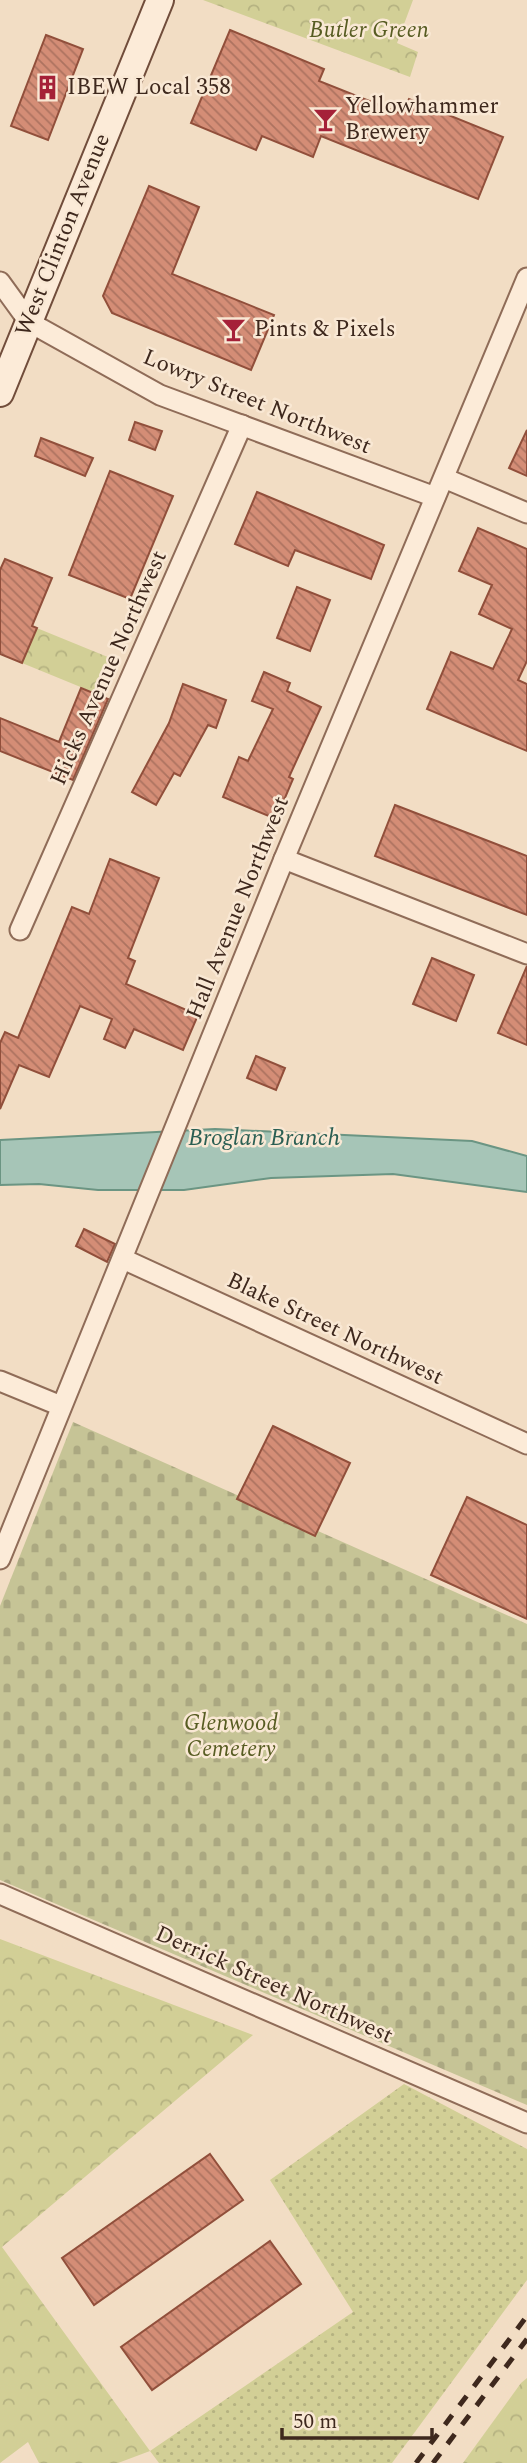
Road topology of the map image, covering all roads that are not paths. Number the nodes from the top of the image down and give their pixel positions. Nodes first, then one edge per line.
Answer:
1 (160, 0) edge
2 (527, 278) edge
3 (0, 282) edge
4 (29, 323) junction
5 (0, 393) edge
6 (242, 425) junction
7 (444, 478) junction
8 (435, 497) junction
9 (527, 513) edge
10 (284, 859) junction
11 (20, 930) dead end
12 (527, 954) edge
13 (123, 1259) junction
14 (0, 1381) edge
15 (61, 1406) junction
16 (527, 1444) edge
17 (0, 1559) edge
18 (0, 1894) edge
19 (527, 2123) edge

1 - 4 street, West Clinton Avenue
2 - 7 street, Hall Avenue Northwest
3 - 4 street
4 - 5 street, West Clinton Avenue
4 - 6 street, Lowry Street Northwest
6 - 8 street, Lowry Street Northwest
6 - 11 street, Hicks Avenue Northwest
7 - 8 street, Hall Avenue Northwest
7 - 9 street
8 - 10 street, Hall Avenue Northwest
10 - 12 street
10 - 13 street, Hall Avenue Northwest
13 - 15 street, Hall Avenue Northwest
13 - 16 street, Blake Street Northwest
14 - 15 street
15 - 17 street, Hall Avenue Northwest
18 - 19 street, Derrick Street Northwest

